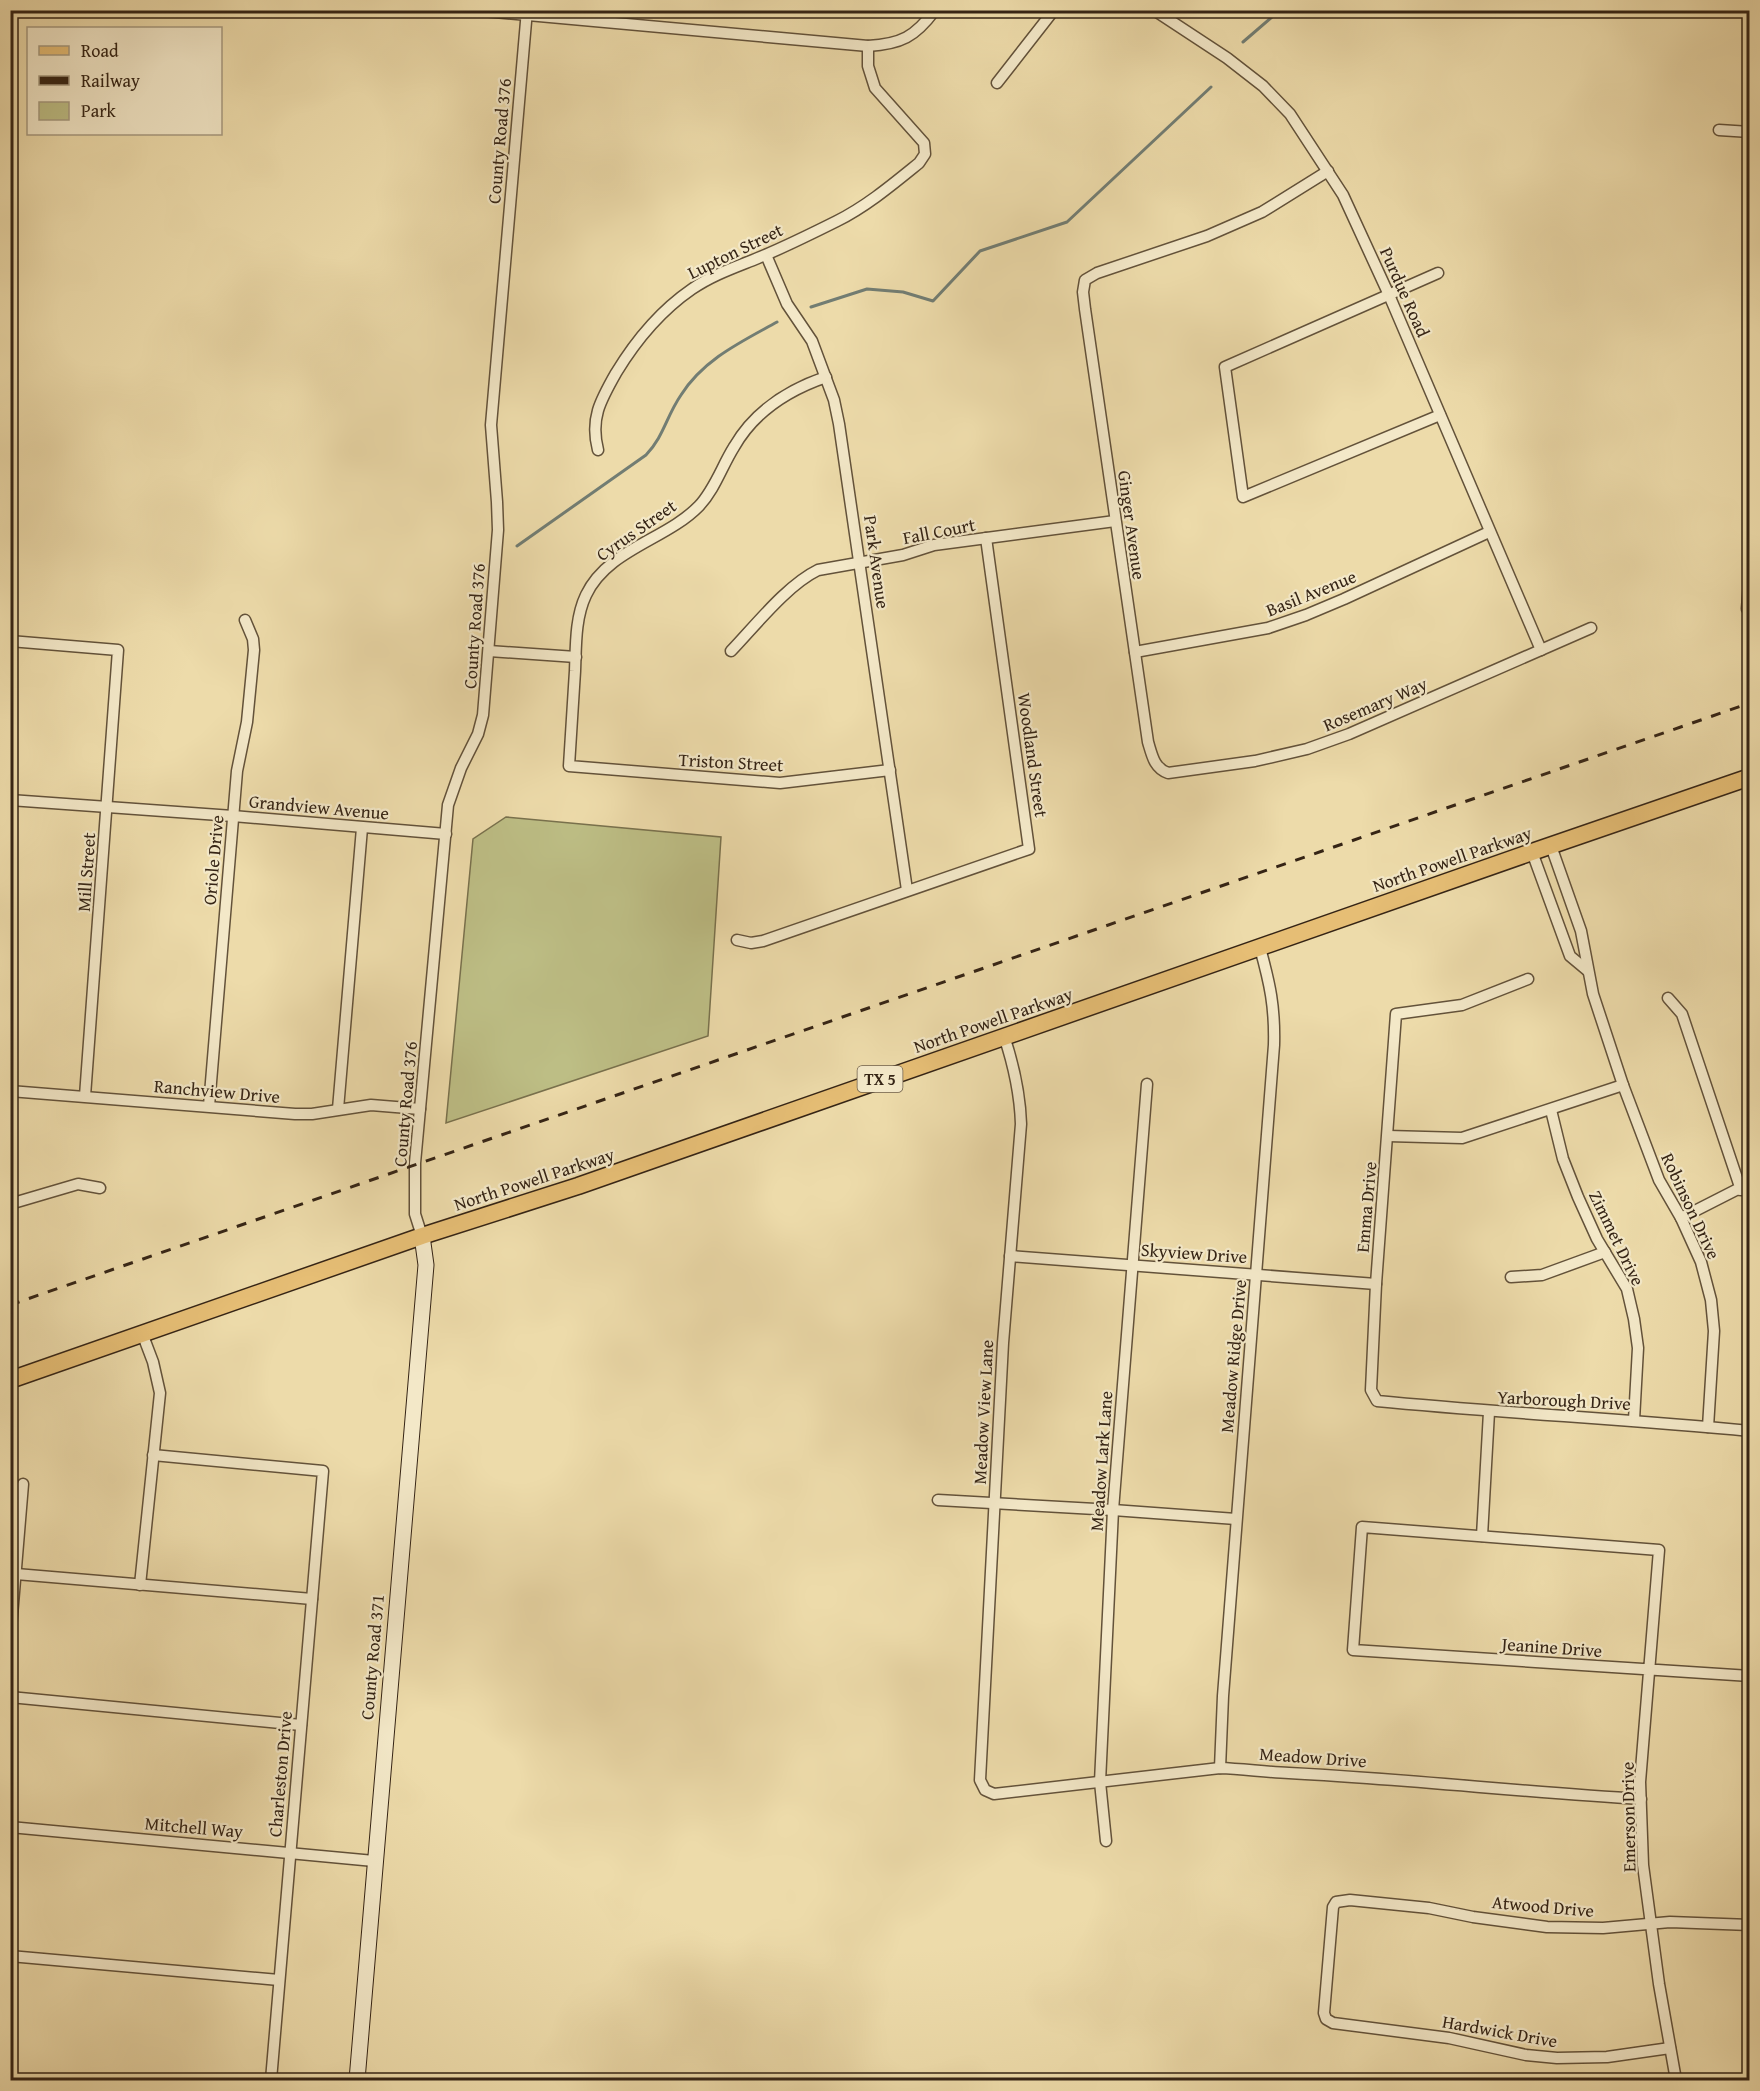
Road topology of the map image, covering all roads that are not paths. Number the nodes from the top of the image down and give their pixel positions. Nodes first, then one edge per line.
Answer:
1 (472, 10) edge
2 (935, 10) edge
3 (1054, 10) edge
4 (1154, 10) edge
5 (527, 13) edge
6 (868, 46) junction
7 (997, 83) dead end
8 (1719, 130) dead end
9 (1749, 132) edge
10 (1328, 171) junction
11 (766, 255) junction
12 (1438, 273) dead end
13 (1389, 295) junction
14 (826, 377) junction
15 (1440, 415) junction
16 (598, 450) dead end
17 (1115, 521) junction
18 (1489, 532) junction
19 (986, 538) junction
20 (860, 562) junction
21 (1749, 570) edge
22 (1748, 609) edge
23 (245, 620) dead end
24 (1591, 628) dead end
25 (10, 641) edge
26 (1541, 650) junction
27 (489, 651) junction
28 (731, 651) dead end
29 (1135, 652) junction
30 (576, 657) junction
31 (569, 766) joint
32 (890, 770) junction
33 (1162, 771) joint
34 (1749, 777) edge
35 (10, 800) edge
36 (108, 807) junction
37 (233, 816) junction
38 (362, 828) junction
39 (446, 834) junction
40 (1551, 846) junction
41 (1532, 852) junction
42 (907, 890) junction
43 (737, 940) dead end
44 (1260, 948) junction
45 (1588, 971) junction
46 (1528, 979) dead end
47 (1668, 998) dead end
48 (1004, 1036) junction
49 (1147, 1084) dead end
50 (1623, 1085) junction
51 (10, 1091) edge
52 (85, 1096) junction
53 (209, 1106) junction
54 (338, 1109) junction
55 (420, 1109) junction
56 (1551, 1110) junction
57 (1389, 1136) junction
58 (100, 1188) dead end
59 (1745, 1189) edge
60 (10, 1204) edge
61 (1681, 1218) junction
62 (422, 1236) junction
63 (1605, 1252) junction
64 (1010, 1256) junction
65 (1132, 1266) junction
66 (1256, 1274) junction
67 (1511, 1277) dead end
68 (1376, 1284) junction
69 (142, 1333) junction
70 (10, 1380) edge
71 (1377, 1401) joint
72 (1490, 1412) junction
73 (1634, 1420) junction
74 (1708, 1427) junction
75 (1749, 1431) edge
76 (153, 1455) junction
77 (23, 1485) dead end
78 (938, 1500) dead end
79 (994, 1503) junction
80 (1113, 1510) junction
81 (1236, 1519) junction
82 (1482, 1536) junction
83 (16, 1574) junction
84 (140, 1585) junction
85 (312, 1599) junction
86 (10, 1640) edge
87 (1650, 1670) junction
88 (1749, 1676) edge
89 (10, 1697) edge
90 (301, 1725) junction
91 (1220, 1768) junction
92 (1100, 1782) junction
93 (985, 1790) joint
94 (1641, 1799) junction
95 (10, 1827) edge
96 (1106, 1841) dead end
97 (289, 1853) junction
98 (374, 1861) junction
99 (1651, 1923) junction
100 (1749, 1925) edge
101 (10, 1956) edge
102 (279, 1980) junction
103 (1326, 2019) joint
104 (1670, 2048) junction
105 (271, 2080) edge
106 (357, 2080) edge
107 (1676, 2080) edge

1 - 5 street
2 - 6 street
3 - 7 street
4 - 10 street, Purdue Road
5 - 6 street
5 - 27 street, County Road 376
6 - 11 street, Lupton Street
8 - 9 street
10 - 13 street, Purdue Road
10 - 17 street, Ginger Avenue
11 - 14 street, Park Avenue
11 - 16 street, Lupton Street
12 - 13 street
13 - 15 street, Purdue Road
13 - 15 street
14 - 20 street, Park Avenue
14 - 30 street, Cyrus Street
15 - 18 street, Purdue Road
17 - 19 street, Fall Court
17 - 29 street, Ginger Avenue
18 - 26 street, Purdue Road
18 - 29 street, Basil Avenue
19 - 20 street, Fall Court
19 - 42 street, Woodland Street
20 - 28 street, Fall Court
20 - 32 street, Park Avenue
21 - 22 street
23 - 37 street, Oriole Drive
24 - 26 street, Rosemary Way
25 - 36 street, Mill Street
26 - 33 street, Rosemary Way
27 - 30 street
27 - 39 street, County Road 376
29 - 33 street, Ginger Avenue
30 - 31 street, Cyrus Street
31 - 32 street, Triston Street
32 - 42 street, Park Avenue
34 - 40 main road, North Powell Parkway / TX 5
35 - 36 street, Grandview Avenue
36 - 37 street, Grandview Avenue
36 - 52 street, Mill Street
37 - 38 street, Grandview Avenue
37 - 53 street, Oriole Drive
38 - 39 street, Grandview Avenue
38 - 54 street
39 - 55 street, County Road 376
40 - 41 main road, North Powell Parkway / TX 5
40 - 45 street, Robinson Drive
41 - 44 main road, North Powell Parkway / TX 5
41 - 45 street
42 - 43 street
44 - 48 main road, North Powell Parkway / TX 5
44 - 66 street, Meadow Ridge Drive
45 - 50 street, Robinson Drive
46 - 57 street, Emma Drive
47 - 59 street
48 - 62 main road, North Powell Parkway / TX 5
48 - 64 street, Meadow View Lane
49 - 65 street, Meadow Lark Lane
50 - 56 street
50 - 61 street, Robinson Drive
51 - 52 street, Ranchview Drive
52 - 53 street, Ranchview Drive
53 - 54 street, Ranchview Drive
54 - 55 street, Ranchview Drive
55 - 62 street, County Road 376
56 - 57 street
56 - 63 street, Zimmet Drive
57 - 68 street, Emma Drive
58 - 60 street
59 - 61 street
61 - 74 street, Robinson Drive
62 - 69 main road, North Powell Parkway / TX 5
62 - 98 street, County Road 371
63 - 67 street
63 - 73 street, Zimmet Drive
64 - 65 street, Skyview Drive
64 - 79 street, Meadow View Lane
65 - 66 street, Skyview Drive
65 - 80 street, Meadow Lark Lane
66 - 68 street, Skyview Drive
66 - 81 street, Meadow Ridge Drive
68 - 71 street, Emma Drive
69 - 70 main road, North Powell Parkway / TX 5
69 - 76 street
71 - 72 street, Yarborough Drive
72 - 73 street, Yarborough Drive
72 - 82 street
73 - 74 street, Yarborough Drive
74 - 75 street, Yarborough Drive
76 - 84 street
76 - 85 street, Charleston Drive
77 - 83 street
78 - 79 street
79 - 80 street
79 - 93 street, Meadow View Lane
80 - 81 street
80 - 92 street, Meadow Lark Lane
81 - 91 street, Meadow Ridge Drive
82 - 87 street, Emerson Drive
82 - 87 street, Jeanine Drive
83 - 84 street
83 - 86 street
84 - 85 street
85 - 90 street, Charleston Drive
87 - 88 street, Jeanine Drive
87 - 94 street, Emerson Drive
89 - 90 street
90 - 97 street, Charleston Drive
91 - 92 street, Meadow Drive
91 - 94 street, Meadow Drive
92 - 93 street, Meadow Drive
92 - 96 street, Meadow Lark Lane
94 - 99 street, Emerson Drive
95 - 97 street, Mitchell Way
97 - 98 street, Mitchell Way
97 - 102 street, Charleston Drive
98 - 106 street, County Road 371
99 - 100 street, Atwood Drive
99 - 103 street, Atwood Drive
99 - 104 street, Emerson Drive
101 - 102 street
102 - 105 street, Charleston Drive
103 - 104 street, Hardwick Drive
104 - 107 street, Emerson Drive

